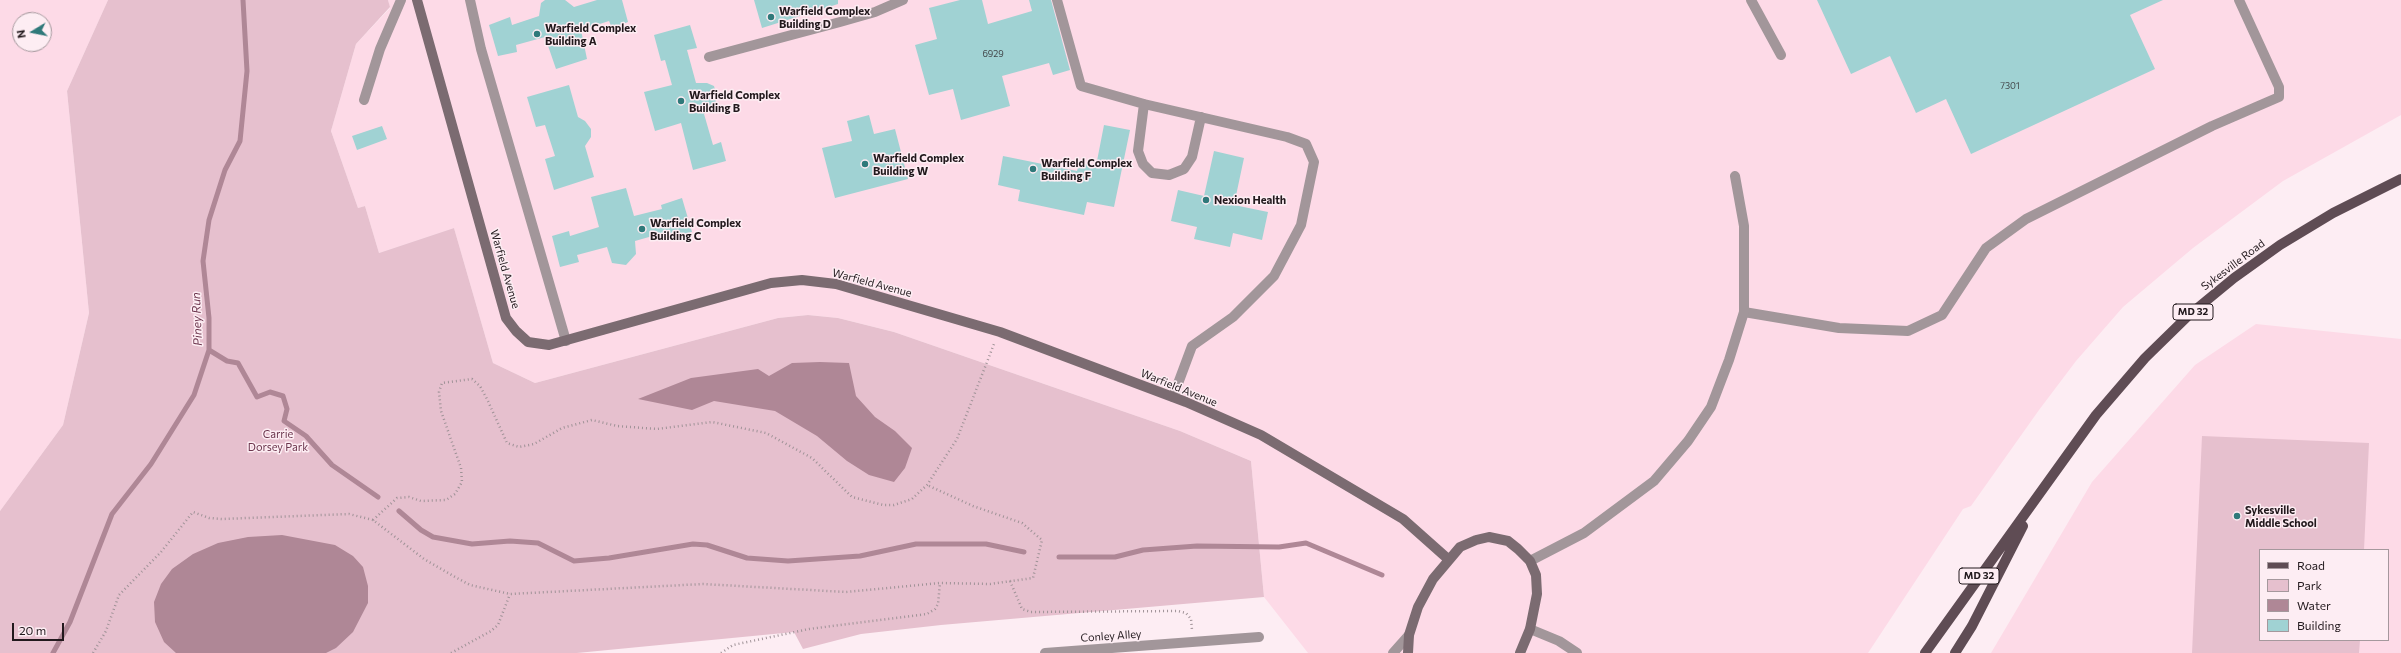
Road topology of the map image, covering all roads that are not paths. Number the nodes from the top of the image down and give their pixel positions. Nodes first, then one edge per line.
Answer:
1 (401, 0) edge
2 (417, 0) edge
3 (470, 0) edge
4 (903, 0) edge
5 (1057, 0) edge
6 (1751, 0) edge
7 (2239, 0) edge
8 (1781, 55) dead end
9 (709, 57) dead end
10 (364, 100) dead end
11 (1144, 104) junction
12 (1201, 117) junction
13 (1735, 176) dead end
14 (2401, 179) edge
15 (1744, 312) junction
16 (566, 341) junction
17 (1173, 397) junction
18 (2036, 501) junction
19 (1448, 559) junction
20 (1530, 561) junction
21 (1530, 629) junction
22 (1409, 635) junction
23 (1259, 638) dead end
24 (1179, 648) edge
25 (1045, 653) edge
26 (1393, 653) edge
27 (1408, 653) edge
28 (1520, 653) edge
29 (1577, 653) edge
30 (1925, 653) edge
31 (1955, 653) edge

1 - 10 street
2 - 16 street, Warfield Avenue
3 - 16 street
4 - 9 street
5 - 11 street
6 - 8 street
7 - 15 street
11 - 12 street
11 - 12 street
12 - 17 street
13 - 15 street
14 - 18 main road, Sykesville Road / MD 32
15 - 20 street
16 - 17 street, Warfield Avenue
17 - 19 street, Warfield Avenue
18 - 30 main road, Sykesville Road / MD 32
18 - 31 main road, Sykesville Road / MD 32
19 - 20 street
19 - 22 street
20 - 21 street
21 - 28 street
21 - 29 street
22 - 26 street
22 - 27 street
23 - 24 street, Conley Alley
24 - 25 street, Conley Alley

